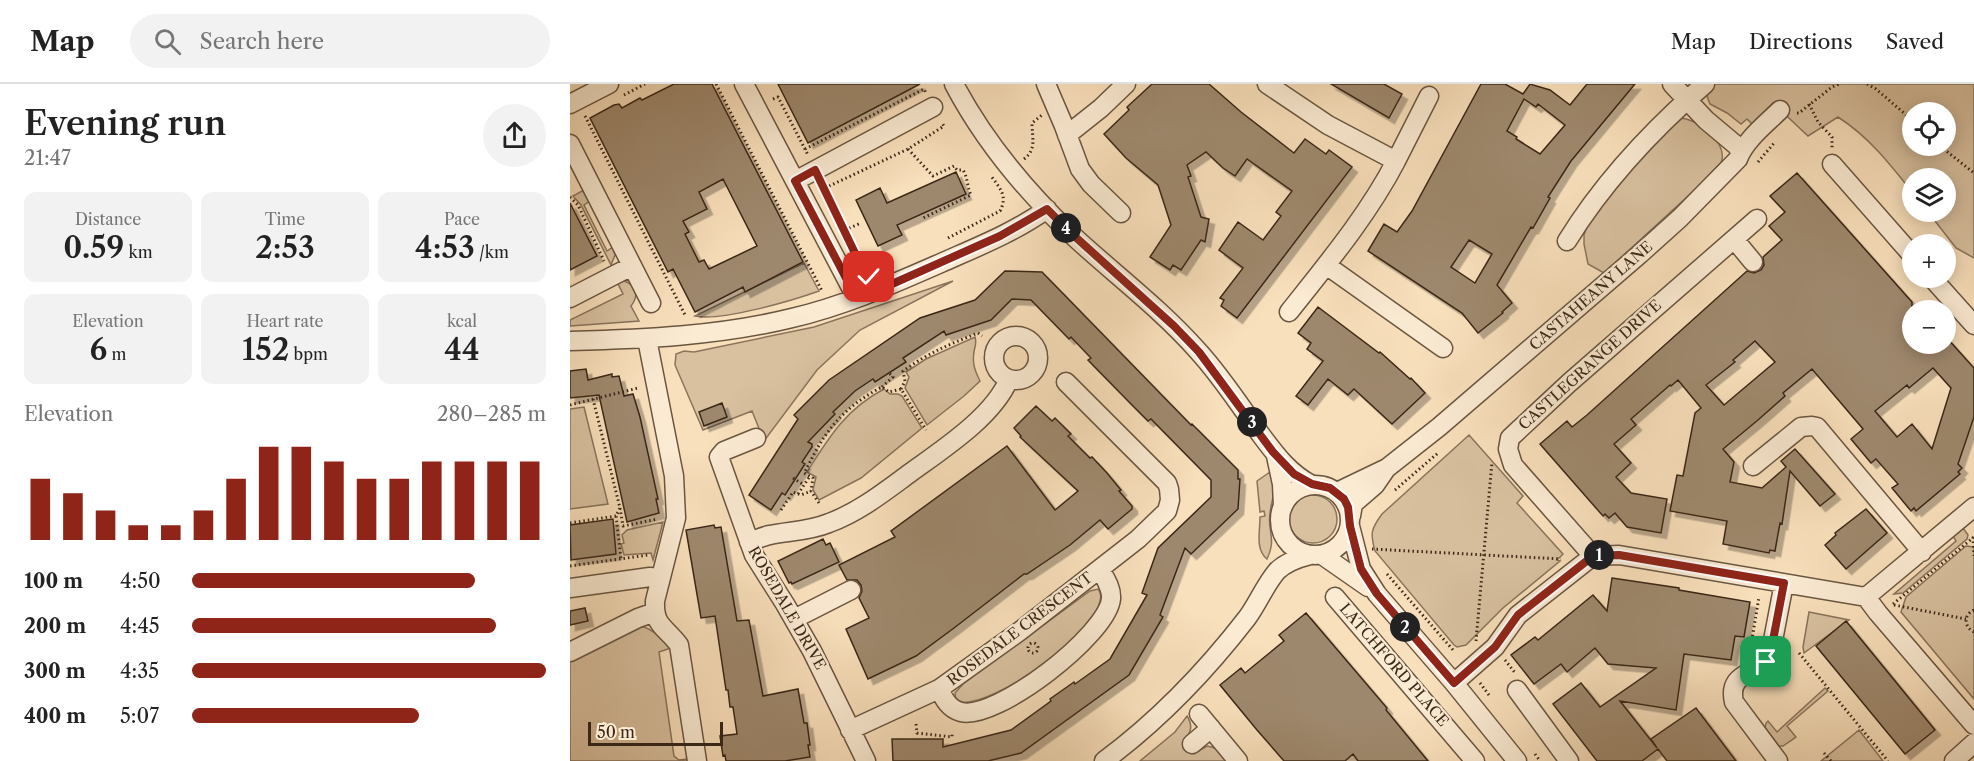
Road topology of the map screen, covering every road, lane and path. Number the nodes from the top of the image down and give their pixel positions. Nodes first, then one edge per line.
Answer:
1 (645, 84) edge
2 (716, 84) edge
3 (744, 84) edge
4 (954, 84) edge
5 (1046, 84) edge
6 (1126, 84) edge
7 (1267, 84) edge
8 (1672, 84) edge
9 (1705, 84) edge
10 (1839, 84) edge
11 (1867, 84) edge
12 (612, 92) edge
13 (769, 92) dead end
14 (1430, 96) dead end
15 (1686, 100) junction
16 (570, 104) edge
17 (1809, 104) junction
18 (933, 107) junction
19 (1058, 110) junction
20 (1780, 110) joint
21 (1902, 111) edge
22 (585, 115) dead end
23 (1067, 135) junction
24 (570, 144) edge
25 (805, 149) junction
26 (908, 149) junction
27 (1740, 152) junction
28 (1953, 156) edge
29 (1396, 161) junction
30 (1832, 164) joint
31 (1009, 169) junction
32 (815, 170) junction
33 (989, 172) dead end
34 (1974, 173) edge
35 (795, 181) junction
36 (825, 188) junction
37 (570, 197) edge
38 (1047, 209) junction
39 (1121, 213) dead end
40 (923, 218) dead end
41 (1757, 219) dead end
42 (861, 223) dead end
43 (845, 230) junction
44 (1734, 239) junction
45 (1568, 241) dead end
46 (939, 243) dead end
47 (1902, 244) edge
48 (1753, 262) dead end
49 (596, 264) dead end
50 (861, 264) dead end
51 (1326, 265) junction
52 (632, 266) junction
53 (1941, 288) edge
54 (816, 295) dead end
55 (856, 297) junction
56 (570, 298) edge
57 (651, 303) dead end
58 (1289, 312) dead end
59 (690, 320) dead end
60 (1974, 325) edge
61 (982, 336) dead end
62 (647, 339) junction
63 (570, 340) edge
64 (1443, 348) dead end
65 (889, 373) dead end
66 (1009, 379) dead end
67 (1066, 382) dead end
68 (656, 383) junction
69 (882, 387) junction
70 (901, 389) junction
71 (593, 399) junction
72 (570, 405) edge
73 (926, 430) dead end
74 (756, 438) dead end
75 (1444, 448) dead end
76 (1276, 456) junction
77 (1492, 458) dead end
78 (1753, 466) dead end
79 (1387, 468) junction
80 (810, 476) junction
81 (793, 478) dead end
82 (1312, 484) junction
83 (804, 485) junction
84 (811, 491) junction
85 (1394, 491) dead end
86 (1337, 492) junction
87 (798, 494) junction
88 (819, 502) dead end
89 (1282, 506) junction
90 (1974, 507) edge
91 (620, 508) junction
92 (781, 510) dead end
93 (616, 516) junction
94 (665, 518) dead end
95 (1350, 521) junction
96 (570, 523) edge
97 (1280, 526) junction
98 (1974, 537) edge
99 (749, 542) junction
100 (1922, 552) junction
101 (1371, 554) dead end
102 (1316, 555) junction
103 (1484, 555) junction
104 (1593, 556) junction
105 (1974, 556) edge
106 (621, 559) junction
107 (1562, 559) dead end
108 (570, 566) edge
109 (1382, 568) dead end
110 (1100, 569) junction
111 (1277, 571) junction
112 (656, 572) junction
113 (1784, 583) junction
114 (570, 588) edge
115 (851, 590) dead end
116 (1377, 594) junction
117 (1335, 597) dead end
118 (1759, 597) dead end
119 (1866, 597) junction
120 (1886, 609) junction
121 (1974, 610) edge
122 (655, 612) junction
123 (794, 619) junction
124 (1966, 619) junction
125 (1974, 632) edge
126 (1476, 642) dead end
127 (1751, 645) dead end
128 (1495, 647) junction
129 (1453, 650) dead end
130 (570, 652) edge
131 (1799, 653) dead end
132 (1454, 683) junction
133 (939, 689) junction
134 (1517, 690) joint
135 (1198, 714) dead end
136 (916, 724) dead end
137 (1974, 725) edge
138 (1210, 728) junction
139 (850, 730) junction
140 (952, 733) dead end
141 (1974, 743) edge
142 (1192, 744) dead end
143 (1824, 753) dead end
144 (698, 761) edge
145 (866, 761) edge
146 (1104, 761) edge
147 (1238, 761) edge
148 (1475, 761) edge
149 (1517, 761) edge
150 (1569, 761) edge
151 (1778, 761) edge
152 (1831, 761) edge
153 (1888, 761) edge
154 (1954, 761) edge

1 - 12 path
2 - 54 path
3 - 35 street
4 - 31 street
5 - 19 street
6 - 23 street
7 - 29 street
8 - 15 street
9 - 15 street
10 - 17 path
11 - 21 path
12 - 16 street
13 - 25 path
14 - 29 street
15 - 27 street
15 - 45 street
17 - 20 path
17 - 30 path
18 - 25 path
18 - 26 path
18 - 32 street
19 - 23 street
19 - 31 path
20 - 27 street, CASTAHEANY LANE
22 - 59 path
23 - 39 street
24 - 52 street
25 - 32 path
26 - 36 path
26 - 40 path
27 - 79 street, CASTAHEANY LANE
28 - 34 path
29 - 51 street
30 - 47 street
31 - 38 street
32 - 35 street
32 - 36 path
33 - 46 path
35 - 55 street
36 - 43 path
37 - 49 path
38 - 55 street
38 - 76 street
41 - 44 street, CASTLEGRANGE DRIVE
42 - 43 path
43 - 50 path
44 - 48 street
44 - 104 street, CASTLEGRANGE DRIVE
51 - 58 street
51 - 64 street
52 - 56 street
52 - 57 street
53 - 60 street
55 - 62 street
61 - 70 path
62 - 63 street
62 - 68 street
65 - 69 path
66 - 99 street
67 - 110 street, ROSEDALE CRESCENT
68 - 71 path
68 - 112 street
69 - 70 path
69 - 80 path
70 - 73 path
71 - 72 path
71 - 91 path
74 - 99 street, ROSEDALE DRIVE
75 - 85 path
76 - 82 street
76 - 89 street
77 - 103 path
78 - 100 street
79 - 86 street, CASTAHEANY LANE
79 - 95 street, CASTAHEANY LANE
80 - 83 path
80 - 84 path
81 - 83 path
82 - 86 street
82 - 89 street
83 - 87 path
84 - 87 path
84 - 88 path
86 - 95 street
87 - 92 path
89 - 97 street
90 - 100 street
91 - 93 path
91 - 94 path
93 - 96 path
93 - 106 path
95 - 102 street
95 - 116 street
97 - 102 street
97 - 111 street
98 - 105 path
98 - 120 path
99 - 123 street, ROSEDALE DRIVE
100 - 119 street
101 - 103 path
102 - 111 street
102 - 116 street
103 - 107 path
103 - 126 path
104 - 113 street
104 - 128 street
106 - 108 path
106 - 112 path
109 - 129 path
110 - 133 street, ROSEDALE CRESCENT
110 - 133 street, ROSEDALE CRESCENT
111 - 146 street
112 - 114 street
112 - 122 street
113 - 119 street
113 - 151 street
115 - 123 street
116 - 132 street
117 - 148 street, LATCHFORD PLACE
118 - 127 path
119 - 120 street
120 - 124 path
120 - 137 street
121 - 124 path
122 - 130 street
122 - 144 street
123 - 139 street, ROSEDALE DRIVE
124 - 125 path
128 - 132 street
128 - 134 path
131 - 153 path
132 - 149 street
133 - 139 street, ROSEDALE CRESCENT
134 - 150 street
135 - 138 street
136 - 140 path
138 - 142 street
138 - 147 street
139 - 145 street, ROSEDALE DRIVE
141 - 154 street
143 - 152 path

